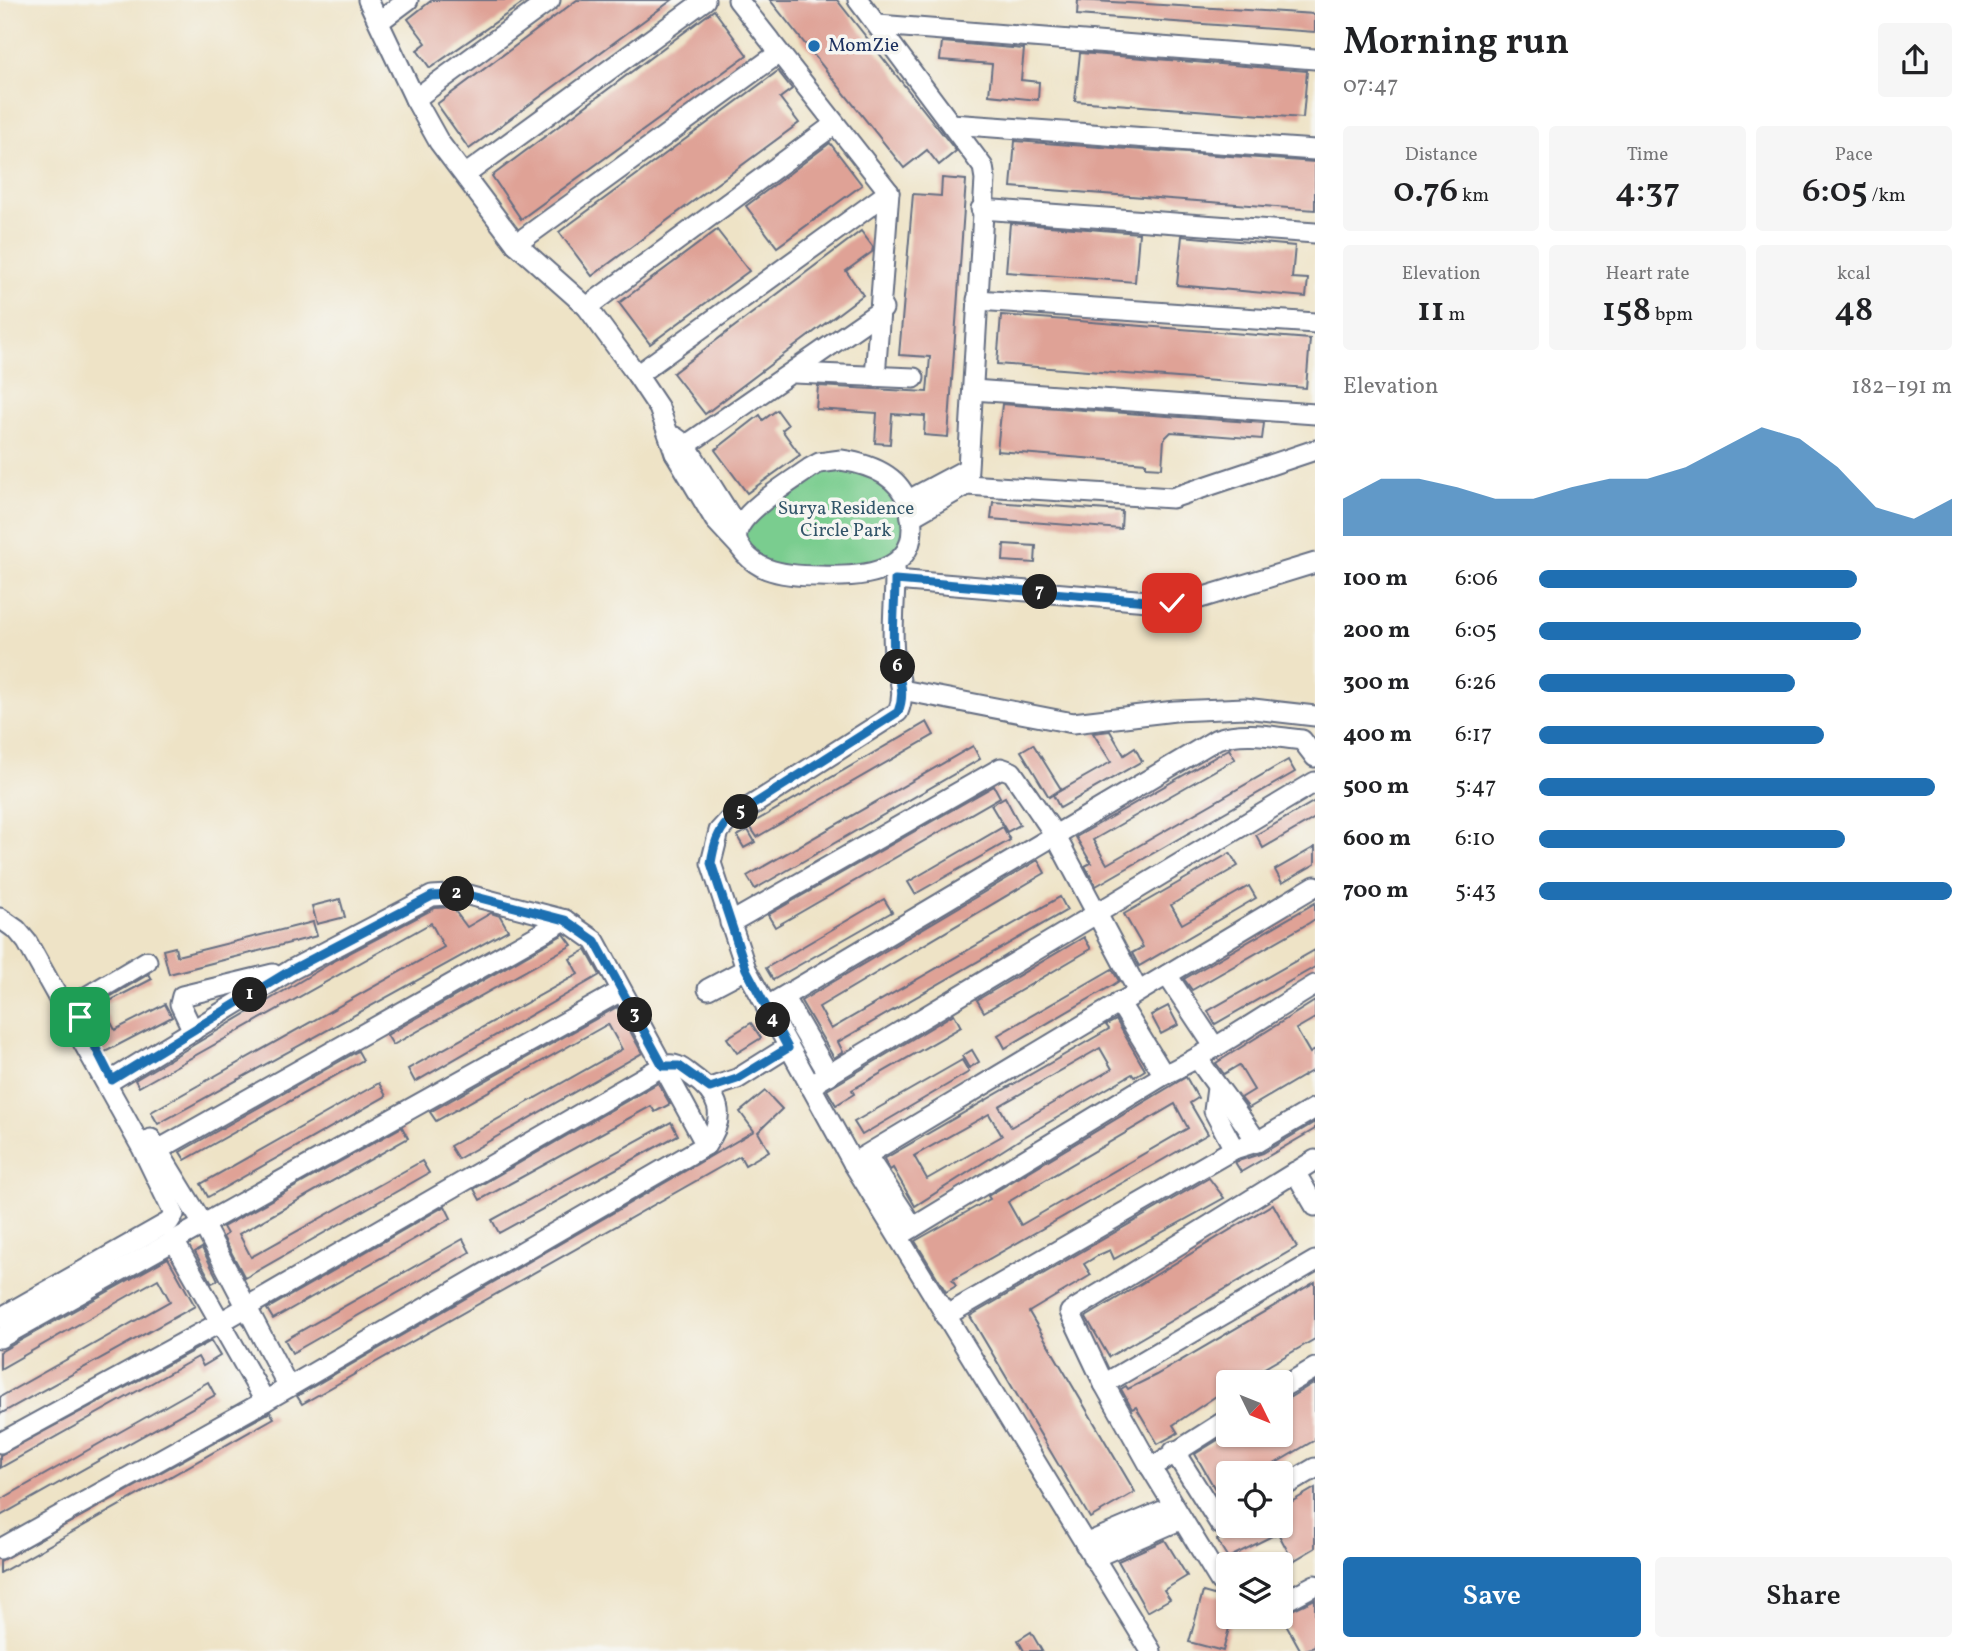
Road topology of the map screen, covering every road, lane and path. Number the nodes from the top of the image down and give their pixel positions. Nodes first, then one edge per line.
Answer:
1 (368, 0) edge
2 (408, 0) edge
3 (550, 0) edge
4 (705, 0) edge
5 (738, 0) edge
6 (858, 0) edge
7 (380, 21) junction
8 (878, 25) junction
9 (779, 53) junction
10 (1315, 59) edge
11 (415, 99) junction
12 (835, 124) junction
13 (951, 124) junction
14 (1315, 150) edge
15 (465, 176) junction
16 (888, 192) junction
17 (981, 209) junction
18 (1315, 233) edge
19 (516, 244) junction
20 (977, 300) junction
21 (587, 307) junction
22 (883, 309) junction
23 (1315, 323) edge
24 (794, 373) junction
25 (637, 375) junction
26 (875, 377) junction
27 (914, 378) dead end
28 (973, 390) junction
29 (1315, 414) edge
30 (678, 444) junction
31 (1315, 450) edge
32 (967, 477) junction
33 (909, 509) junction
34 (729, 522) junction
35 (1315, 563) edge
36 (895, 573) junction
37 (902, 685) junction
38 (1315, 716) edge
39 (1315, 757) edge
40 (1315, 782) edge
41 (1055, 835) junction
42 (1315, 886) edge
43 (1096, 915) junction
44 (0, 919) edge
45 (565, 920) junction
46 (730, 923) junction
47 (147, 961) dead end
48 (746, 969) junction
49 (291, 970) junction
50 (1167, 975) junction
51 (1315, 985) edge
52 (708, 989) dead end
53 (1138, 990) junction
54 (621, 991) junction
55 (784, 998) junction
56 (1119, 1002) junction
57 (766, 1007) junction
58 (193, 1031) junction
59 (1214, 1045) junction
60 (788, 1048) junction
61 (1198, 1059) junction
62 (663, 1066) junction
63 (829, 1075) junction
64 (1164, 1075) junction
65 (112, 1080) junction
66 (810, 1086) junction
67 (1217, 1087) junction
68 (710, 1088) junction
69 (1315, 1108) edge
70 (1257, 1142) junction
71 (706, 1145) junction
72 (1234, 1149) junction
73 (158, 1150) junction
74 (860, 1160) junction
75 (1315, 1160) edge
76 (1295, 1172) junction
77 (1315, 1206) edge
78 (203, 1224) junction
79 (906, 1232) junction
80 (173, 1239) junction
81 (1315, 1261) edge
82 (245, 1306) junction
83 (946, 1316) junction
84 (0, 1318) edge
85 (219, 1323) junction
86 (0, 1338) edge
87 (1315, 1368) edge
88 (1293, 1381) edge
89 (1104, 1384) junction
90 (288, 1386) junction
91 (265, 1401) junction
92 (1216, 1426) edge
93 (0, 1443) edge
94 (1174, 1451) junction
95 (1151, 1468) junction
96 (1315, 1468) edge
97 (1293, 1481) edge
98 (1216, 1510) edge
99 (1178, 1513) junction
100 (1216, 1526) edge
101 (1194, 1541) junction
102 (0, 1549) edge
103 (1089, 1551) junction
104 (1216, 1575) edge
105 (1315, 1585) edge
106 (1293, 1597) edge
107 (1151, 1651) edge

1 - 7 street
2 - 7 street
3 - 11 street
4 - 15 street
5 - 9 street
6 - 8 street
7 - 11 street
8 - 10 street
8 - 13 street
9 - 12 street
9 - 19 street
11 - 15 street
12 - 16 street
12 - 21 street
13 - 14 street
13 - 17 street
15 - 19 street
16 - 22 street
16 - 25 street
17 - 18 street
17 - 20 street
19 - 21 street
20 - 23 street
20 - 28 street
21 - 25 street
22 - 24 street
22 - 26 street
24 - 26 street
24 - 30 street
25 - 30 street
26 - 27 street
28 - 29 street
28 - 32 street
30 - 34 street
31 - 32 street
32 - 33 street
33 - 34 street
33 - 36 street
34 - 36 street
35 - 36 street
36 - 37 street
37 - 38 street
37 - 46 street
39 - 41 street
40 - 43 street
41 - 43 street
41 - 46 street
41 - 55 street
42 - 50 street
43 - 53 street
43 - 63 street
44 - 84 street
45 - 49 street
45 - 54 street
45 - 73 street
46 - 48 street
47 - 65 street
48 - 52 street
48 - 57 street
49 - 58 street
49 - 58 street
50 - 53 street
50 - 59 street
51 - 59 street
53 - 56 street
54 - 62 street
54 - 78 street
55 - 57 street
55 - 63 street
56 - 64 street
56 - 74 street
57 - 60 street
58 - 65 street
59 - 61 street
60 - 66 street
60 - 68 street
61 - 64 street
61 - 67 street
62 - 68 street
62 - 71 street
62 - 82 street
63 - 66 street
64 - 79 street
65 - 73 street
66 - 74 street
67 - 70 street
67 - 72 street
68 - 71 street
69 - 70 street
70 - 72 street
71 - 90 street
72 - 83 street
73 - 78 street
74 - 79 street
75 - 76 street
76 - 77 street
76 - 89 street
78 - 80 street
78 - 82 street
79 - 83 street
80 - 85 street
80 - 86 street
81 - 89 street
82 - 85 street
82 - 90 street
83 - 103 street
85 - 91 street
85 - 93 street
87 - 88 street
89 - 95 street
90 - 91 street
91 - 102 street
92 - 94 street
94 - 95 street
94 - 98 street
95 - 99 street
96 - 97 street
99 - 101 street
99 - 103 street
100 - 101 street
101 - 104 street
103 - 107 street
105 - 106 street

